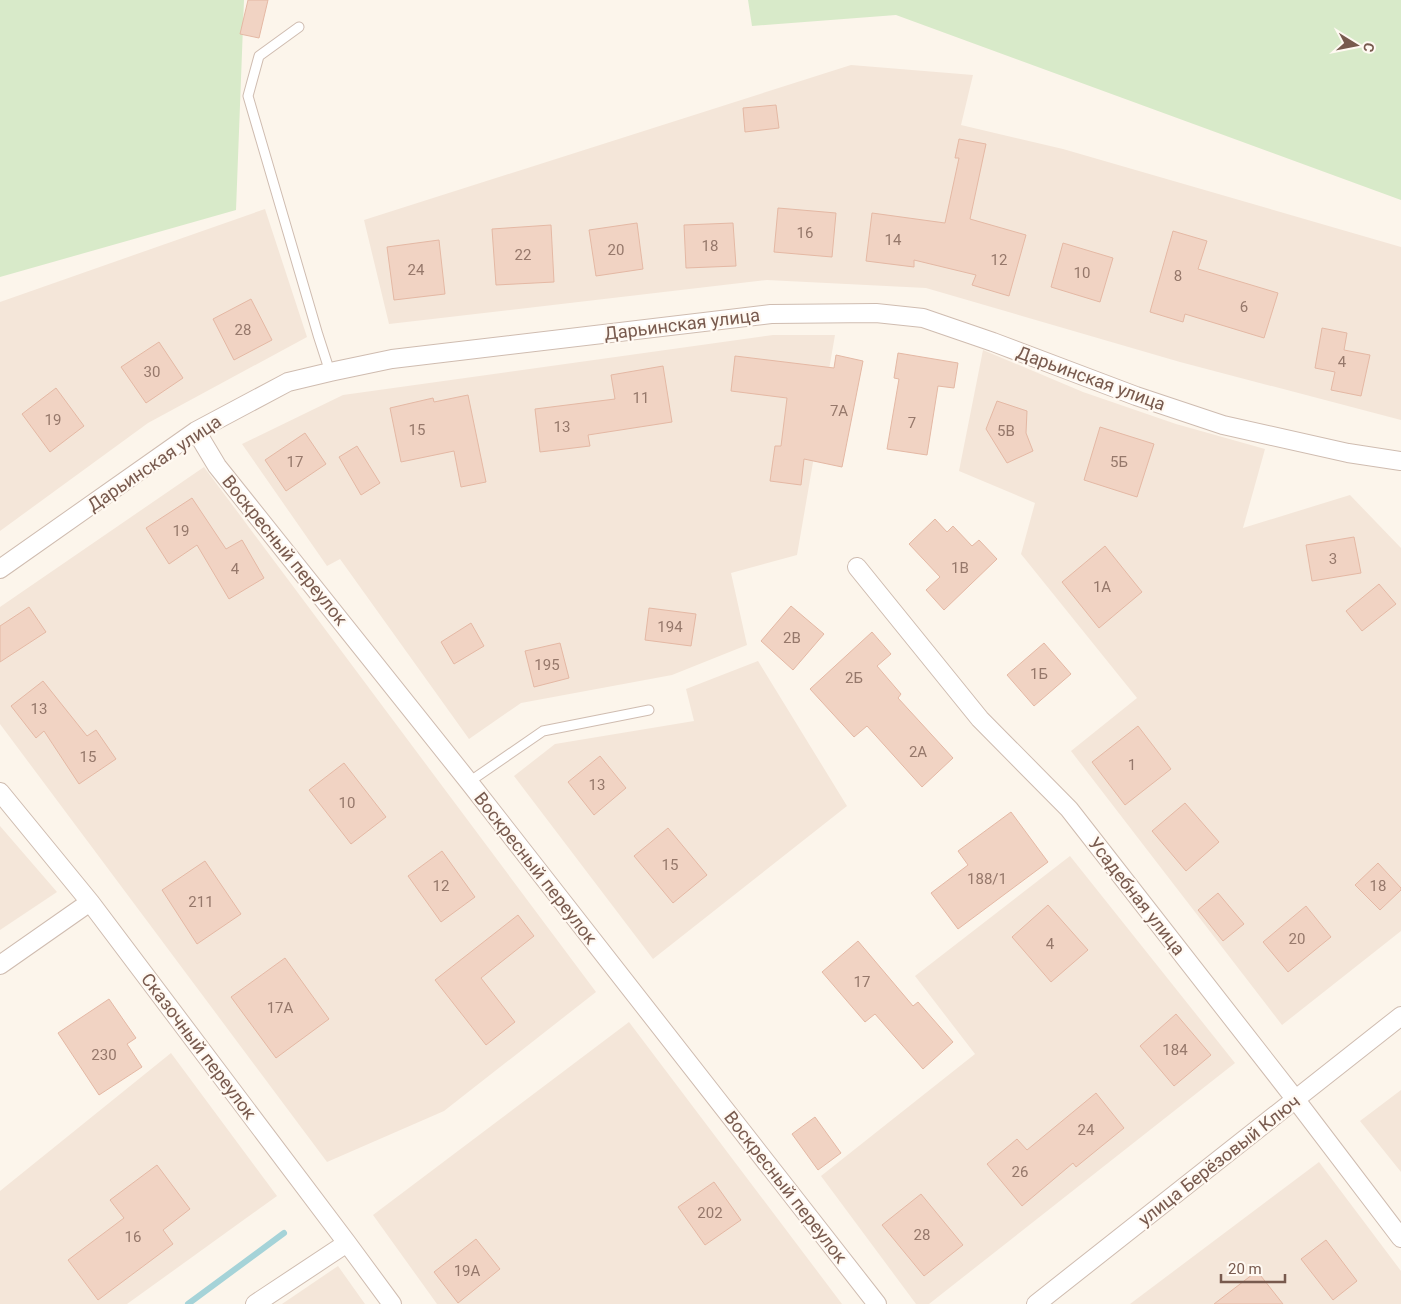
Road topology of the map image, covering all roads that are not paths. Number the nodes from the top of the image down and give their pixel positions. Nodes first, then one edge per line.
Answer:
1 (299, 27) dead end
2 (330, 372) junction
3 (196, 431) junction
4 (1401, 461) edge
5 (857, 567) dead end
6 (0, 569) edge
7 (649, 710) dead end
8 (469, 782) junction
9 (0, 792) edge
10 (90, 902) junction
11 (0, 965) edge
12 (1401, 1016) edge
13 (1296, 1100) junction
14 (1401, 1238) edge
15 (347, 1242) junction
16 (255, 1304) edge
17 (392, 1304) edge
18 (877, 1304) edge
19 (1036, 1304) edge

1 - 2 lane
2 - 3 street, Дарьинская улица
2 - 4 street, Дарьинская улица
3 - 6 street, Дарьинская улица
3 - 8 street, Воскресный переулок
5 - 13 street, Усадебная улица
7 - 8 lane
8 - 18 street, Воскресный переулок
9 - 10 street, Сказочный переулок
10 - 11 street
10 - 15 street, Сказочный переулок
12 - 13 street, улица Берёзовый Ключ
13 - 14 street, Усадебная улица
13 - 19 street, улица Берёзовый Ключ
15 - 16 street
15 - 17 street, Сказочный переулок

